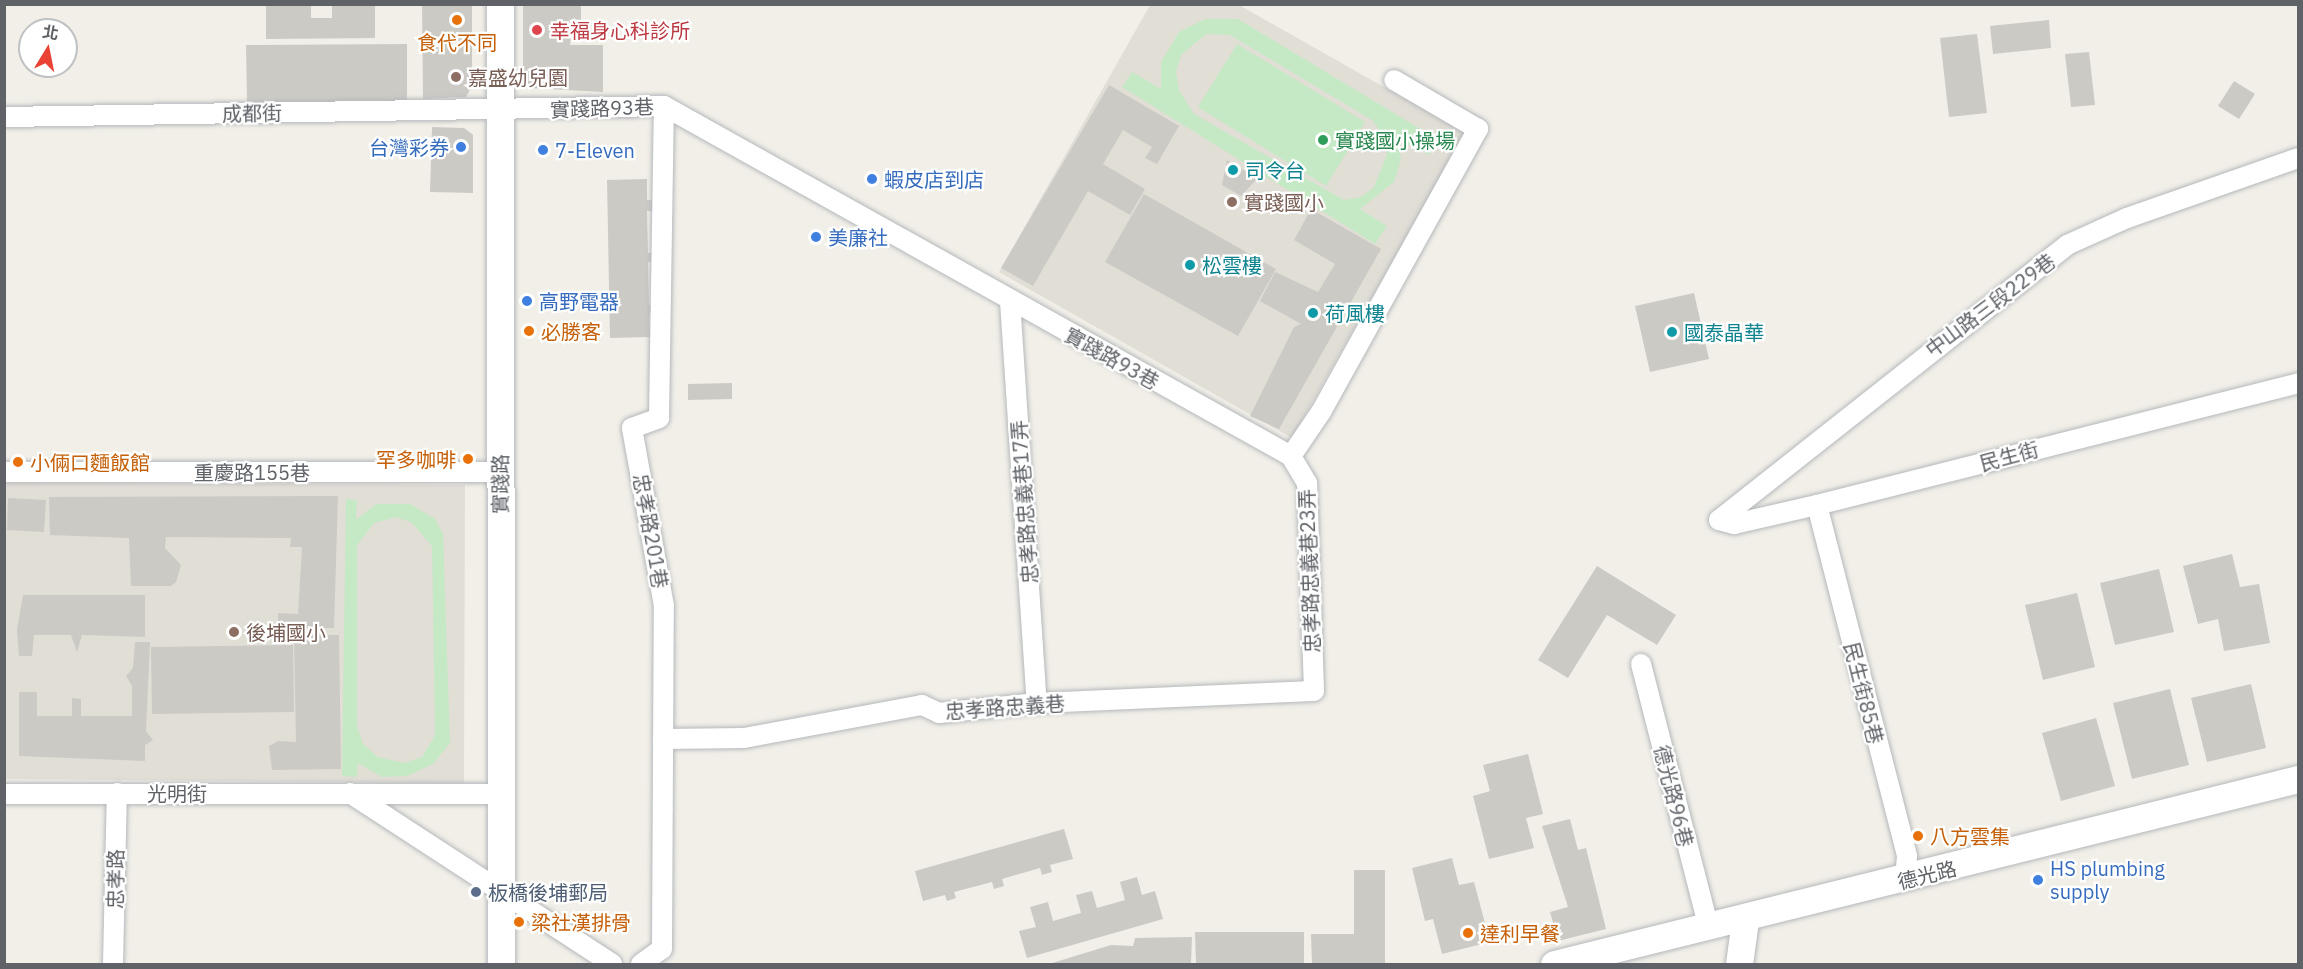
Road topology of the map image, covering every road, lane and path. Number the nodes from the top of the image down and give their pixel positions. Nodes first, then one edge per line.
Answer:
1 (500, 4) edge
2 (1394, 80) dead end
3 (664, 106) junction
4 (500, 112) junction
5 (4, 117) edge
6 (2298, 158) edge
7 (1010, 301) junction
8 (2298, 383) edge
9 (1291, 456) junction
10 (4, 472) edge
11 (500, 472) junction
12 (1817, 505) junction
13 (1719, 520) joint
14 (1641, 664) dead end
15 (1314, 691) joint
16 (1037, 704) junction
17 (663, 739) junction
18 (2298, 779) edge
19 (117, 793) junction
20 (350, 793) junction
21 (4, 794) edge
22 (500, 794) junction
23 (1905, 881) junction
24 (500, 887) junction
25 (1745, 920) junction
26 (1709, 928) junction
27 (113, 964) edge
28 (501, 964) edge
29 (612, 964) edge
30 (641, 964) edge
31 (1554, 964) edge
32 (1739, 964) edge

1 - 4 street, 實踐路
2 - 9 street
3 - 4 street, 實踐路93巷
3 - 7 street, 實踐路93巷
3 - 17 street, 忠孝路201巷
4 - 5 street, 成都街
4 - 11 street, 實踐路
6 - 13 street, 中山路三段229巷
7 - 9 street, 實踐路93巷
7 - 16 street, 忠孝路忠義巷17弄
8 - 12 street, 民生街
9 - 15 street, 忠孝路忠義巷23弄
10 - 11 street, 重慶路155巷
11 - 22 street, 實踐路
12 - 13 street, 民生街
12 - 23 street, 民生街85巷
14 - 26 street, 德光路96巷
15 - 16 street, 忠孝路忠義巷
16 - 17 street, 忠孝路忠義巷
17 - 30 street, 忠孝路201巷
18 - 23 street, 德光路
19 - 20 street, 光明街
19 - 21 street, 光明街
19 - 27 street, 忠孝路
20 - 22 street, 光明街
20 - 24 street
22 - 24 street, 實踐路
23 - 25 street, 德光路
24 - 28 street, 實踐路
24 - 29 street
25 - 26 street, 德光路
25 - 32 street
26 - 31 street, 德光路

